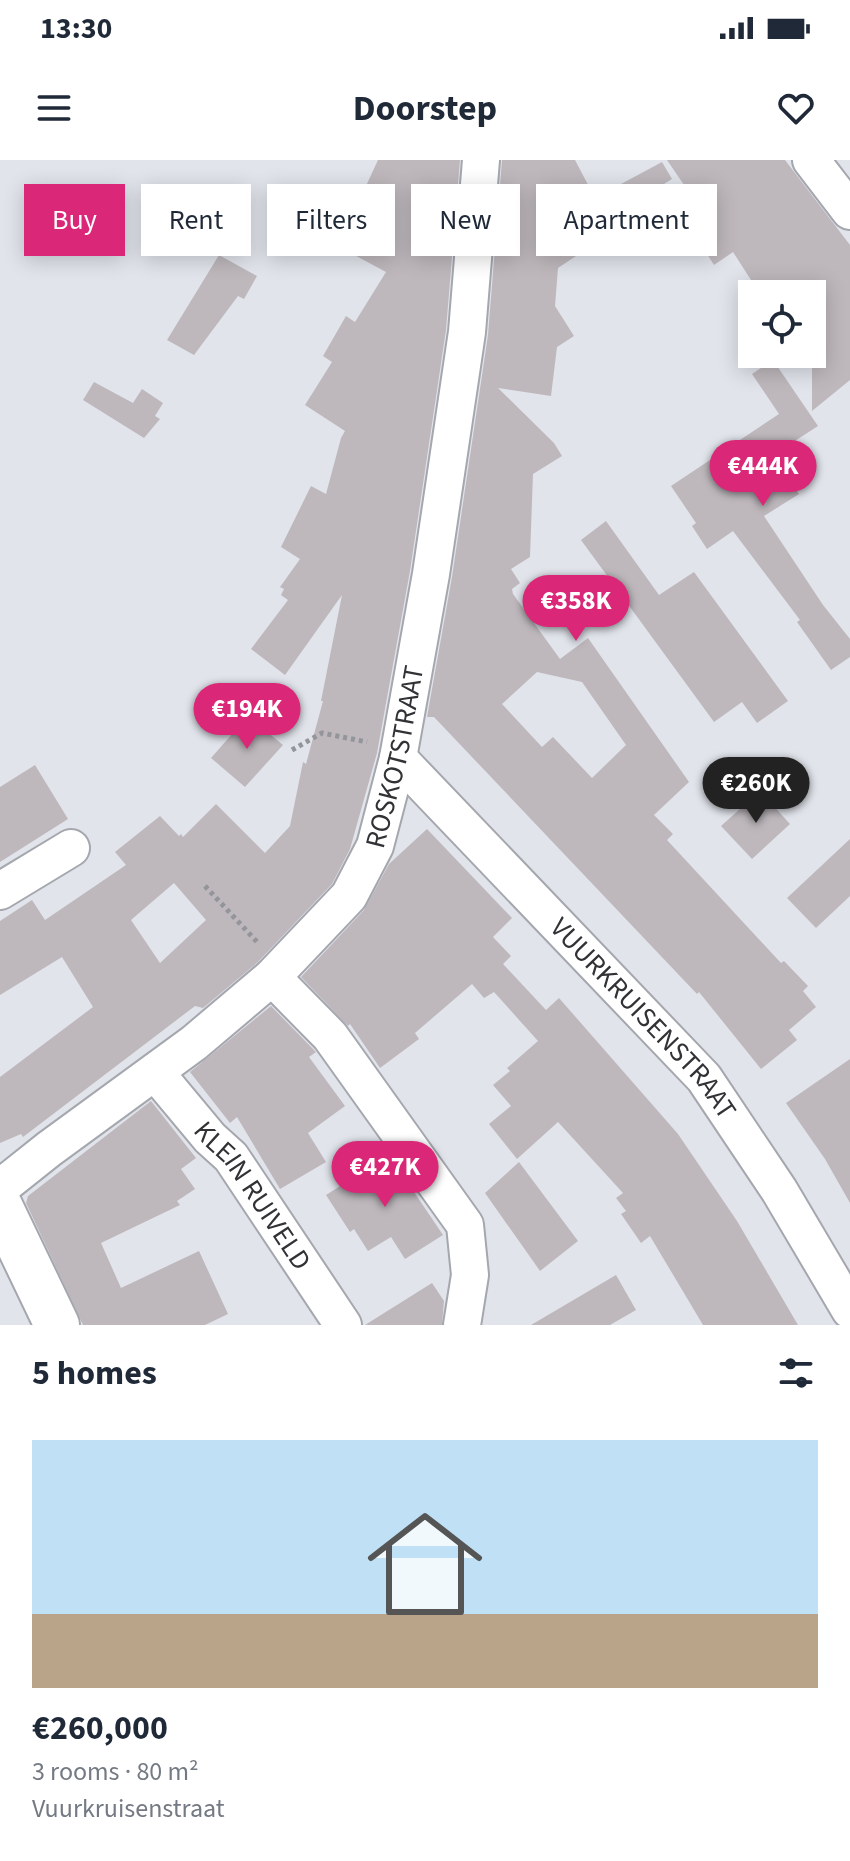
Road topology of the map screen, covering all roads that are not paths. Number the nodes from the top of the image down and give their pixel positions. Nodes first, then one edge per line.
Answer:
1 (481, 160) edge
2 (399, 754) junction
3 (71, 848) dead end
4 (0, 891) edge
5 (278, 971) junction
6 (155, 1072) junction
7 (0, 1188) edge
8 (0, 1206) edge
9 (850, 1310) edge
10 (57, 1325) edge
11 (343, 1325) edge
12 (462, 1325) edge

1 - 2 street, ROSKOTSTRAAT
2 - 5 street, ROSKOTSTRAAT
2 - 9 street, VUURKRUISENSTRAAT
3 - 4 street
5 - 6 street, ROSKOTSTRAAT
5 - 12 street
6 - 7 street, ROSKOTSTRAAT
6 - 11 street, KLEIN RUIVELD
8 - 10 street

